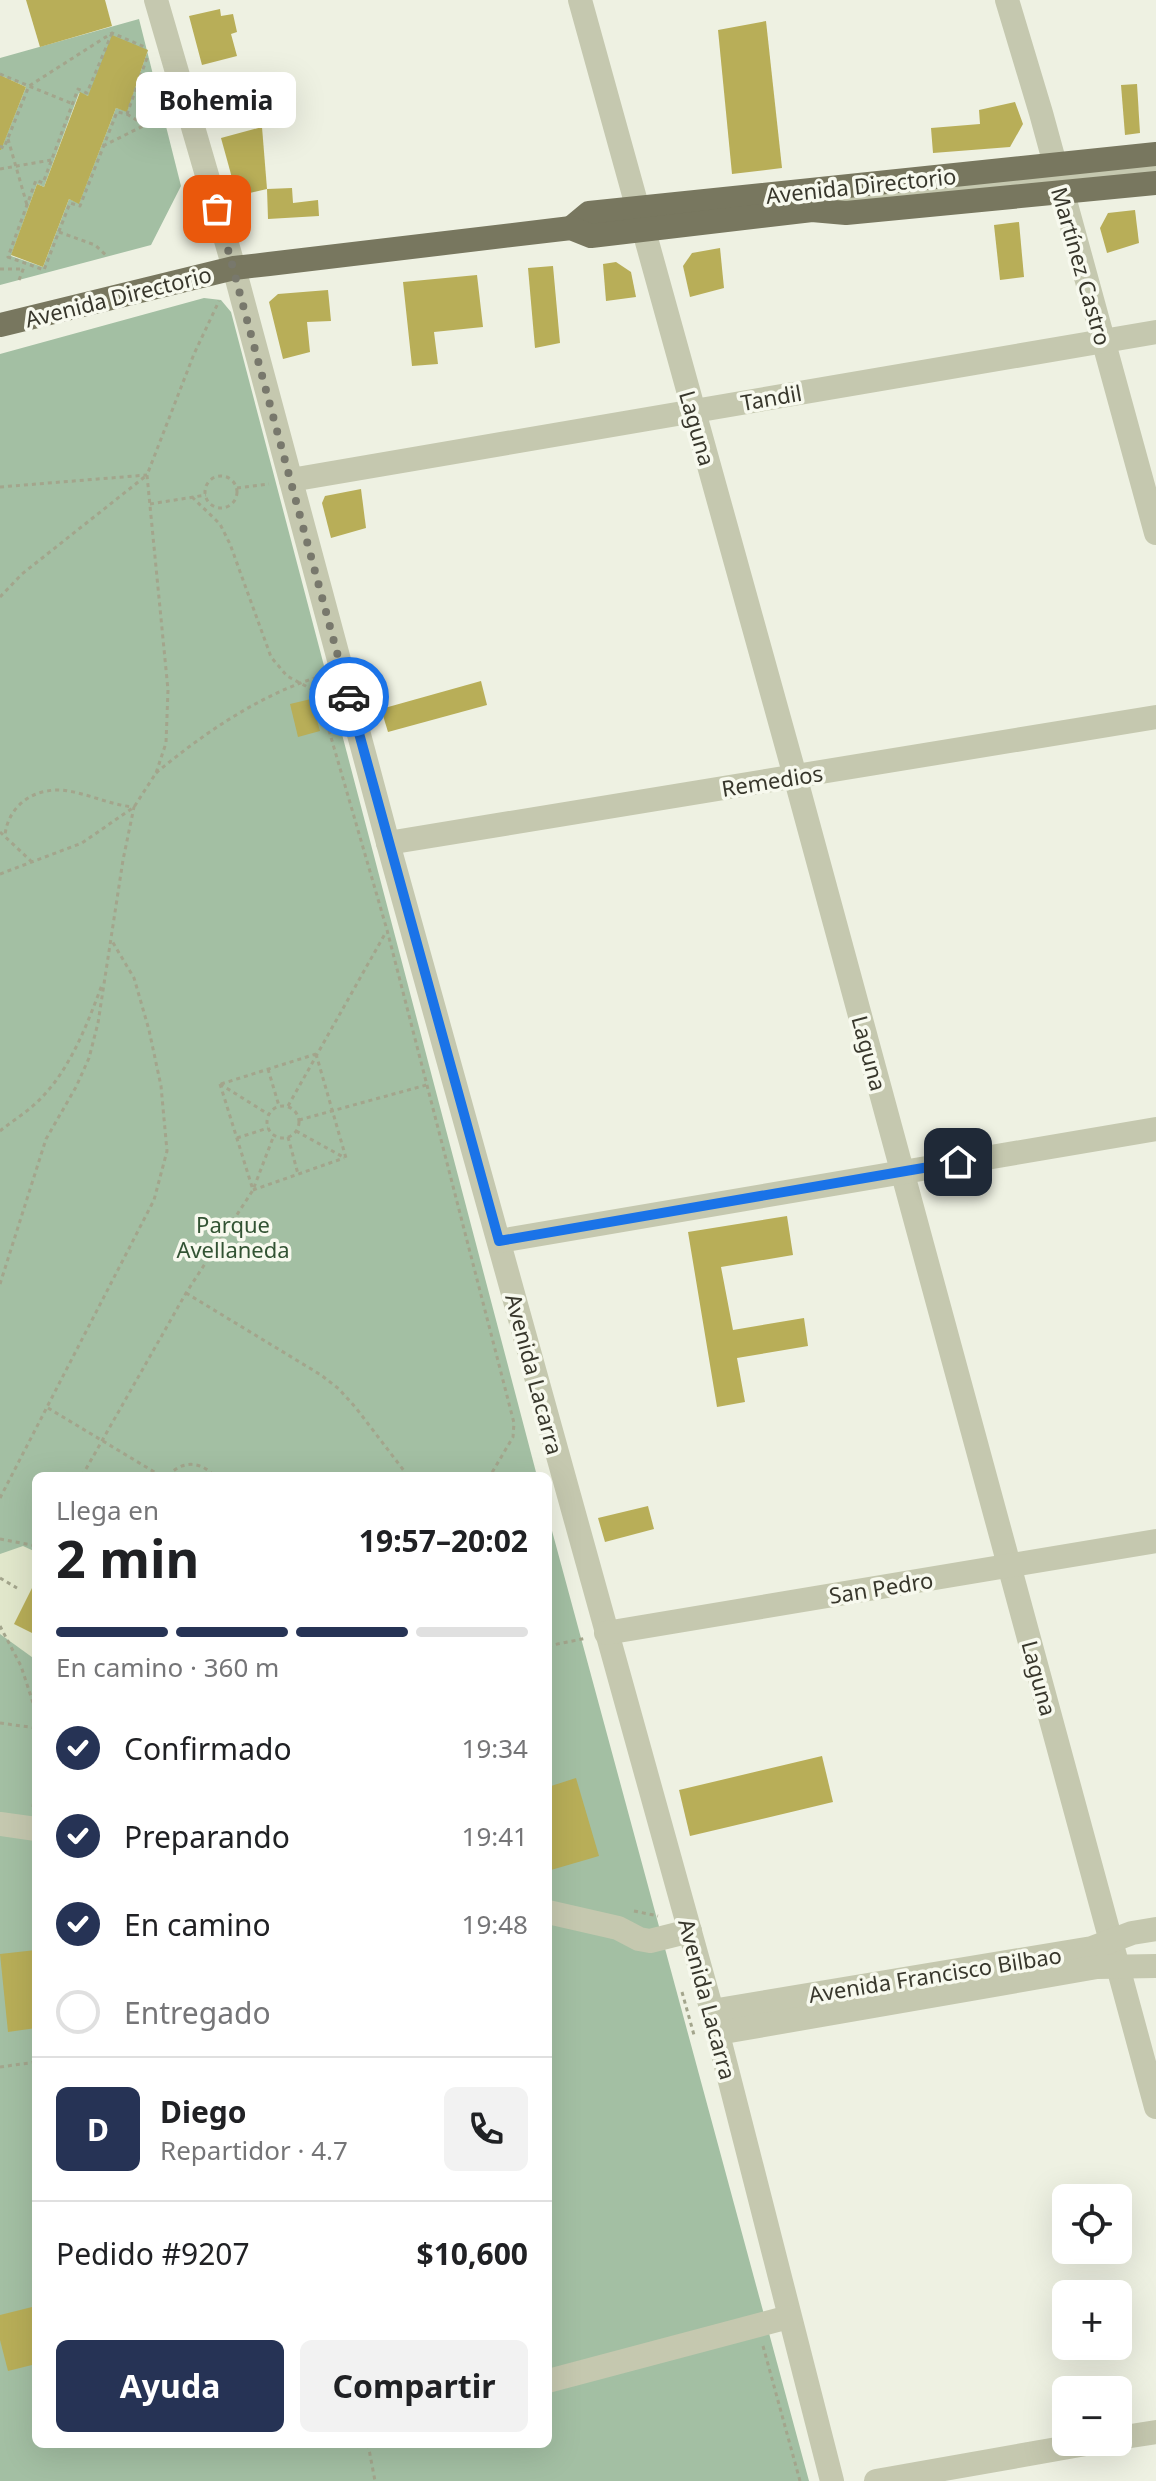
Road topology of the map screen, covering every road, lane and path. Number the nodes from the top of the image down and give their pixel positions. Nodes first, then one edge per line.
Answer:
1 (156, 0) edge
2 (580, 0) edge
3 (1007, 0) edge
4 (112, 33) junction
5 (147, 48) dead end
6 (149, 54) dead end
7 (0, 74) edge
8 (29, 86) junction
9 (73, 104) junction
10 (127, 114) junction
11 (165, 115) dead end
12 (144, 125) junction
13 (8, 138) junction
14 (0, 146) edge
15 (103, 146) junction
16 (1156, 154) edge
17 (52, 160) junction
18 (16, 166) junction
19 (1156, 167) edge
20 (0, 169) edge
21 (1057, 178) junction
22 (1156, 183) edge
23 (27, 205) junction
24 (641, 219) junction
25 (59, 232) junction
26 (108, 257) dead end
27 (25, 266) junction
28 (234, 268) junction
29 (0, 269) edge
30 (19, 280) dead end
31 (0, 325) edge
32 (1156, 332) edge
33 (1103, 341) junction
34 (693, 410) junction
35 (147, 475) junction
36 (291, 480) junction
37 (0, 487) edge
38 (237, 488) junction
39 (206, 495) junction
40 (192, 497) junction
41 (150, 504) junction
42 (1156, 533) edge
43 (0, 597) edge
44 (342, 669) junction
45 (298, 683) junction
46 (1156, 717) edge
47 (156, 773) junction
48 (795, 776) junction
49 (134, 807) junction
50 (0, 832) edge
51 (5, 835) junction
52 (388, 843) junction
53 (33, 863) junction
54 (0, 874) edge
55 (403, 896) junction
56 (387, 930) junction
57 (112, 941) junction
58 (106, 974) junction
59 (316, 1054) junction
60 (268, 1069) junction
61 (453, 1078) junction
62 (220, 1084) junction
63 (429, 1084) junction
64 (279, 1106) junction
65 (288, 1106) junction
66 (332, 1110) junction
67 (268, 1114) junction
68 (299, 1120) junction
69 (268, 1128) junction
70 (1156, 1129) edge
71 (0, 1131) edge
72 (296, 1131) junction
73 (274, 1135) junction
74 (288, 1137) junction
75 (237, 1138) junction
76 (346, 1158) junction
77 (902, 1171) junction
78 (298, 1174) junction
79 (253, 1190) junction
80 (499, 1241) junction
81 (0, 1284) edge
82 (186, 1293) junction
83 (47, 1407) junction
84 (102, 1441) junction
85 (84, 1472) edge
86 (154, 1472) edge
87 (173, 1472) edge
88 (210, 1472) edge
89 (405, 1472) edge
90 (492, 1472) edge
91 (0, 1498) edge
92 (0, 1539) edge
93 (1156, 1541) edge
94 (32, 1545) edge
95 (1009, 1566) junction
96 (0, 1578) edge
97 (17, 1588) dead end
98 (0, 1626) edge
99 (606, 1633) junction
100 (552, 1646) edge
101 (32, 1700) edge
102 (0, 1723) edge
103 (32, 1727) edge
104 (0, 1824) edge
105 (32, 1828) edge
106 (552, 1913) edge
107 (1156, 1929) edge
108 (690, 1931) junction
109 (1112, 1941) junction
110 (1156, 1966) edge
111 (1118, 1967) junction
112 (680, 1983) dead end
113 (709, 2030) junction
114 (32, 2063) edge
115 (0, 2067) edge
116 (1156, 2107) edge
117 (789, 2317) junction
118 (757, 2326) junction
119 (552, 2380) edge
120 (1156, 2432) edge
121 (1132, 2436) edge
122 (369, 2448) edge
123 (1052, 2450) edge
124 (375, 2481) edge
125 (800, 2481) edge
126 (832, 2481) edge
127 (876, 2481) edge

1 - 28 street, Avenida Lacarra
2 - 24 street, Laguna
3 - 21 street, Martínez Castro
4 - 5 path
4 - 8 path
4 - 9 path
6 - 10 path
7 - 8 path
8 - 9 path
8 - 13 path
9 - 17 path
10 - 12 path
10 - 15 path
11 - 12 path
12 - 15 path
13 - 14 path
13 - 18 path
15 - 25 path
16 - 21 main road, Avenida Directorio
17 - 18 path
17 - 23 path
18 - 20 path
18 - 23 path
19 - 21 street
21 - 22 main road, Avenida Directorio
21 - 24 main road, Avenida Directorio
21 - 24 main road, Avenida Directorio
21 - 33 street, Martínez Castro
23 - 27 path
24 - 28 main road, Avenida Directorio
24 - 34 street, Laguna
25 - 26 path
25 - 27 path
27 - 29 path
27 - 30 path
28 - 31 main road, Avenida Directorio
28 - 35 path
28 - 36 street, Avenida Lacarra
32 - 33 street, Tandil
33 - 34 street, Tandil
33 - 42 street, Martínez Castro
34 - 36 street, Tandil
34 - 48 street, Laguna
35 - 37 path
35 - 41 path
35 - 43 path
36 - 38 path
36 - 44 street, Avenida Lacarra
38 - 39 path
38 - 39 path
39 - 40 path
40 - 41 path
40 - 45 path
41 - 47 path
44 - 45 path
44 - 52 street, Avenida Lacarra
45 - 47 path
45 - 56 path
46 - 48 street, Remedios
47 - 49 path
48 - 52 street, Remedios
48 - 77 street, Laguna
49 - 51 path
49 - 53 path
49 - 57 path
50 - 51 path
51 - 53 path
52 - 55 street, Avenida Lacarra
53 - 54 path
55 - 56 path
55 - 61 street, Avenida Lacarra
56 - 59 path
56 - 63 path
57 - 58 path
57 - 83 path
58 - 71 path
58 - 81 path
59 - 60 path
59 - 65 path
59 - 66 path
60 - 62 path
60 - 64 path
61 - 63 path
61 - 80 street, Avenida Lacarra
62 - 67 path
62 - 75 path
63 - 66 path
63 - 90 path
64 - 65 path
64 - 67 path
65 - 68 path
66 - 68 path
66 - 76 path
67 - 69 path
68 - 72 path
69 - 73 path
69 - 75 path
70 - 77 street
72 - 74 path
72 - 76 path
73 - 74 path
73 - 79 path
74 - 78 path
75 - 79 path
76 - 78 path
77 - 80 street
77 - 95 street, Laguna
78 - 79 path
79 - 82 path
80 - 99 street, Avenida Lacarra
82 - 84 path
82 - 89 path
83 - 84 path
83 - 91 path
84 - 85 path
84 - 86 path
87 - 88 path
92 - 94 path
93 - 95 street, San Pedro
95 - 99 street, San Pedro
95 - 109 street, Laguna
96 - 97 path
98 - 101 path
99 - 100 path
99 - 108 street, Avenida Lacarra
102 - 103 path
104 - 105 street
106 - 108 street
107 - 109 street, Avenida Francisco Bilbao
108 - 113 street, Avenida Lacarra
109 - 111 street, Laguna
109 - 113 street, Avenida Francisco Bilbao
110 - 111 street, Avenida Francisco Bilbao
111 - 113 street, Avenida Francisco Bilbao
111 - 116 street, Laguna
112 - 113 path
113 - 117 street, Avenida Lacarra
114 - 115 path
117 - 118 street
117 - 126 street, Avenida Lacarra
118 - 119 street
118 - 125 path
120 - 121 street
122 - 124 path
123 - 127 street

